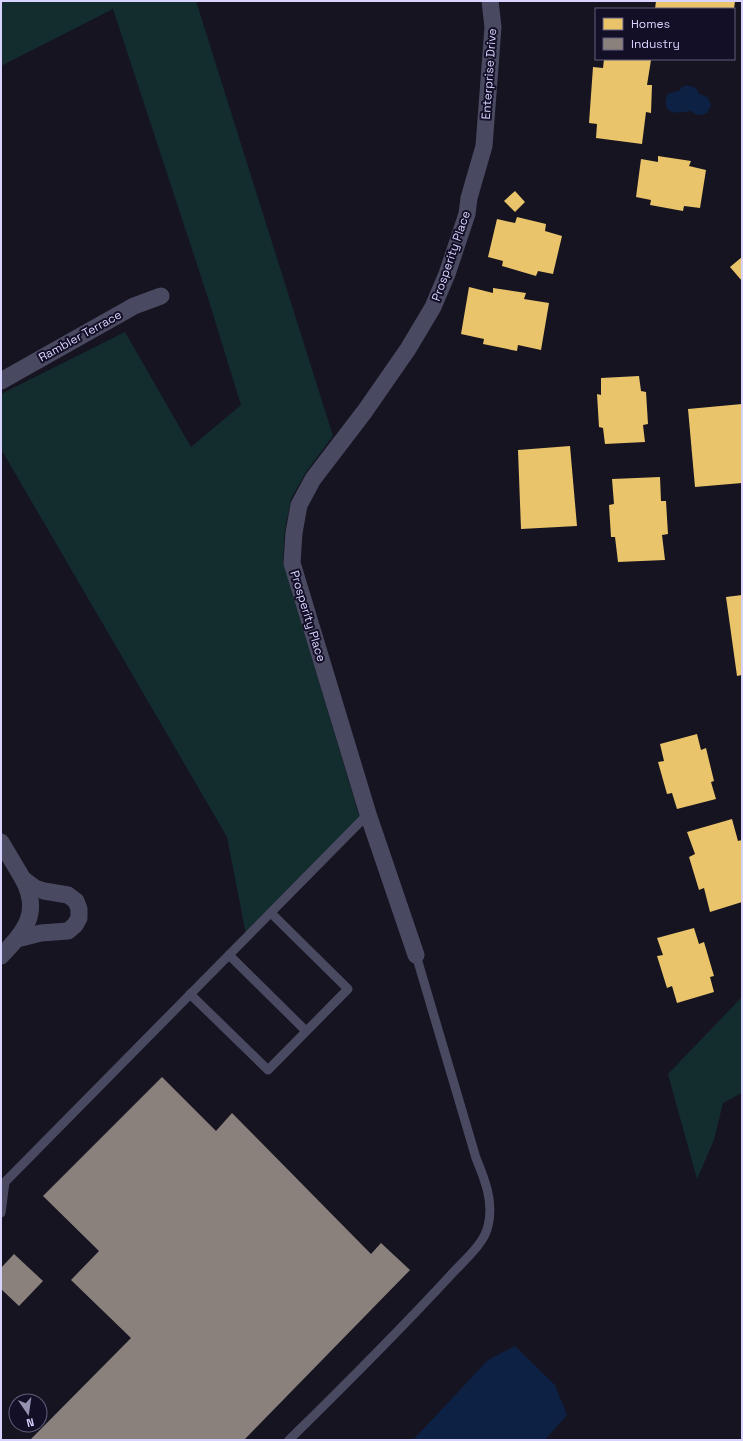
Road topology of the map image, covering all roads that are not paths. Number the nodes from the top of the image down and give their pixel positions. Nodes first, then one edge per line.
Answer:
1 (490, 1) edge
2 (484, 146) joint
3 (161, 296) dead end
4 (1, 381) edge
5 (368, 814) junction
6 (1, 842) edge
7 (23, 879) junction
8 (271, 913) junction
9 (17, 939) junction
10 (229, 955) junction
11 (416, 955) joint
12 (1, 956) edge
13 (190, 994) junction
14 (306, 1031) junction
15 (1, 1213) edge
16 (289, 1440) edge

1 - 2 street, Enterprise Drive
2 - 5 street, Prosperity Place
3 - 4 street, Rambler Terrace
5 - 8 lane
5 - 11 street, Prosperity Place
6 - 7 street
7 - 9 street
7 - 9 street
8 - 10 lane
8 - 14 lane
9 - 12 street
10 - 13 lane
10 - 14 lane
11 - 16 lane
13 - 14 lane
13 - 15 lane

